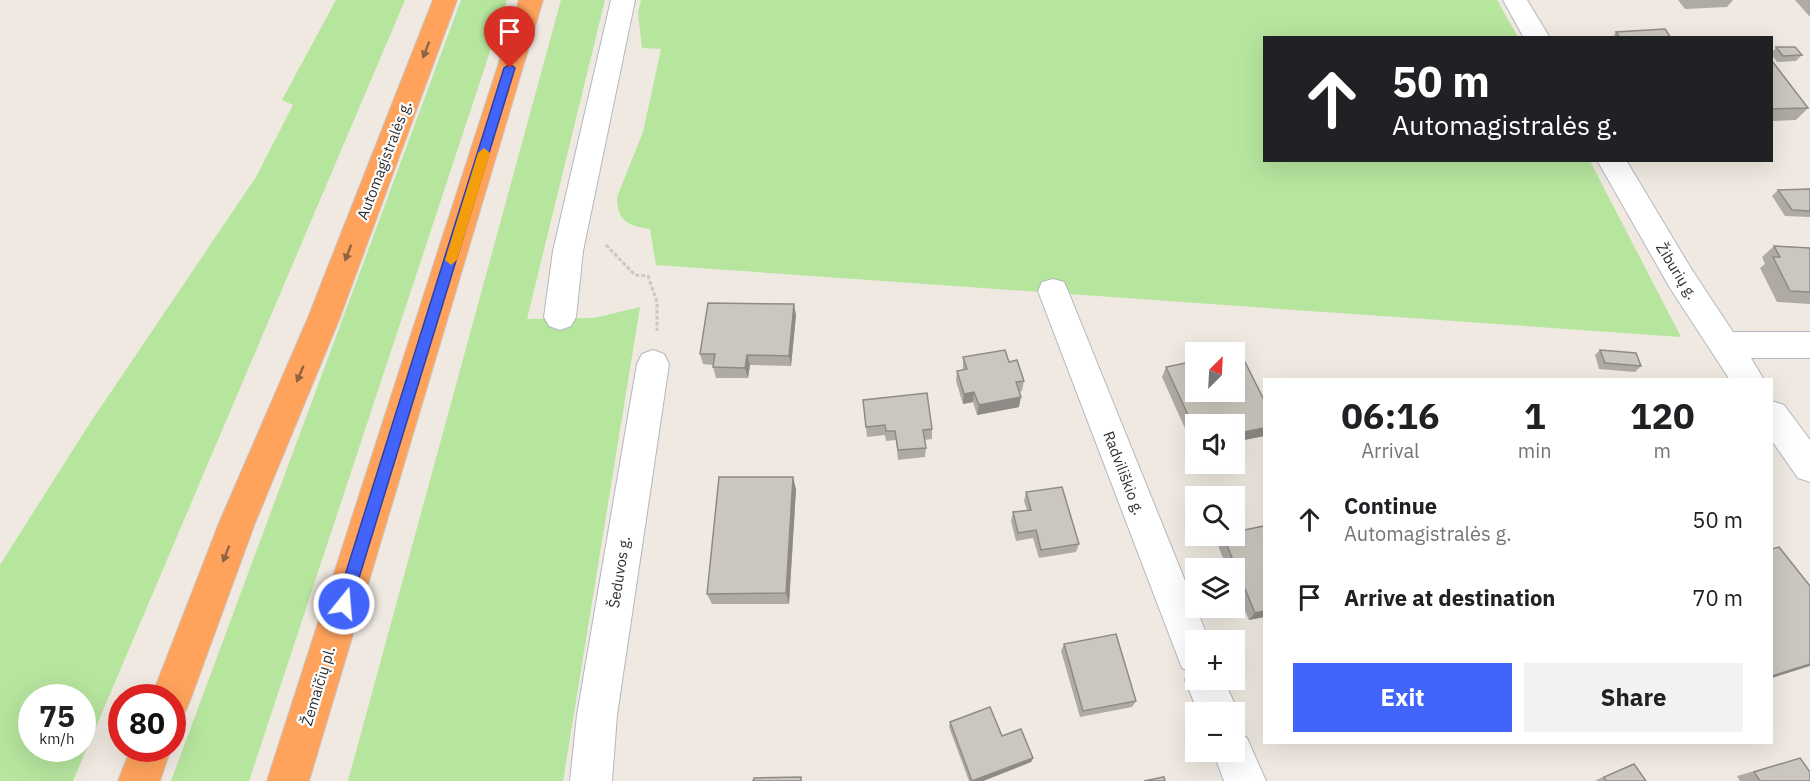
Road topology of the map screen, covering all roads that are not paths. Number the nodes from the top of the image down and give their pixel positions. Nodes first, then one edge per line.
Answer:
1 (445, 0) edge
2 (531, 0) edge
3 (623, 0) edge
4 (1515, 0) edge
5 (1537, 36) edge
6 (1612, 162) edge
7 (1053, 291) dead end
8 (560, 317) dead end
9 (1725, 345) junction
10 (1810, 345) edge
11 (652, 364) road end
12 (1747, 378) edge
13 (1773, 416) edge
14 (1810, 467) edge
15 (1186, 630) edge
16 (176, 684) edge
17 (146, 762) edge
18 (1237, 762) edge
19 (139, 781) edge
20 (288, 781) edge
21 (591, 781) edge
22 (1245, 781) edge

1 -> 16 highway, Automagistralės g.
2 - 20 highway, Žemaičių pl.
3 - 8 street
4 - 5 street
6 - 9 street, Žiburių g.
7 - 15 street, Radviliškio g.
9 - 10 street
9 - 12 street, Žiburių g.
11 - 21 street, Šeduvos g.
13 - 14 street
17 - 19 highway
18 - 22 street

